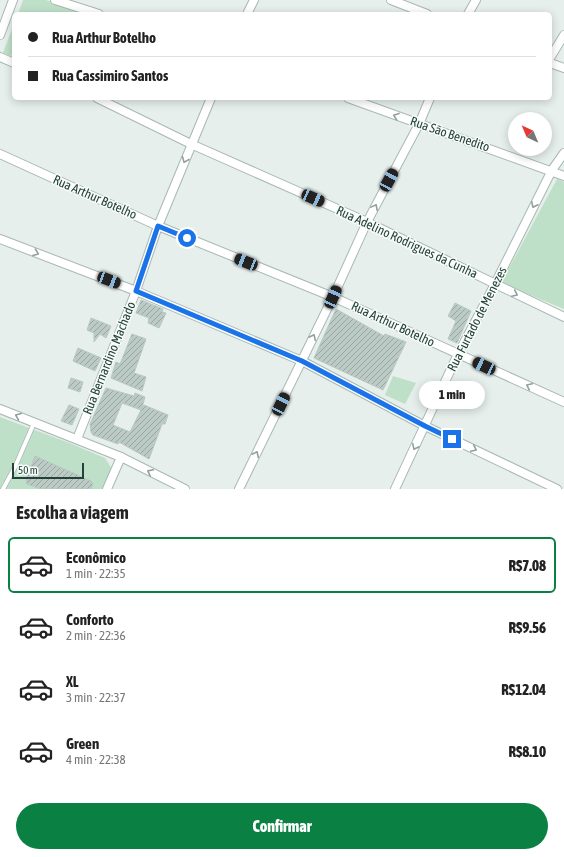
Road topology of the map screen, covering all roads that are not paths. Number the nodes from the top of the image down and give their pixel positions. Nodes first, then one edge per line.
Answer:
1 (13, 0) edge
2 (55, 0) edge
3 (254, 0) edge
4 (391, 0) edge
5 (476, 0) edge
6 (93, 12) edge
7 (249, 12) edge
8 (422, 12) edge
9 (469, 12) edge
10 (0, 35) edge
11 (564, 35) edge
12 (552, 55) edge
13 (0, 57) edge
14 (12, 62) edge
15 (552, 64) edge
16 (564, 68) edge
17 (210, 100) edge
18 (353, 100) edge
19 (429, 100) edge
20 (112, 101) edge
21 (419, 124) junction
22 (191, 144) junction
23 (564, 152) edge
24 (0, 154) edge
25 (552, 170) junction
26 (564, 176) edge
27 (367, 222) junction
28 (158, 226) junction
29 (0, 239) edge
30 (495, 284) junction
31 (136, 291) junction
32 (333, 297) junction
33 (564, 317) edge
34 (458, 354) junction
35 (302, 361) junction
36 (564, 402) edge
37 (0, 409) edge
38 (34, 422) junction
39 (425, 426) junction
40 (77, 439) junction
41 (121, 458) junction
42 (3, 489) edge
43 (107, 489) edge
44 (186, 489) edge
45 (239, 489) edge
46 (395, 489) edge
47 (557, 489) edge

1 - 10 street
2 - 6 street
3 - 7 street
4 - 8 street
5 - 9 street
11 - 12 street
13 - 14 street
15 - 16 street
17 - 22 street, Rua Bernardino Machado
21 -> 18 street, Rua São Benedito
19 - 21 street
20 - 22 street, Rua Adelino Rodrigues da Cunha
21 - 25 street, Rua São Benedito
27 -> 21 street
22 - 27 street, Rua Adelino Rodrigues da Cunha
22 -> 28 street, Rua Bernardino Machado
23 - 25 street, Rua Furtado de Menezes
24 - 28 street, Rua Arthur Botelho
25 - 26 street, Rua São Benedito
25 -> 30 street, Rua Furtado de Menezes
27 - 30 street, Rua Adelino Rodrigues da Cunha
27 - 32 street
28 - 31 street, Rua Bernardino Machado
28 - 32 street, Rua Arthur Botelho
29 -> 31 street
30 -> 33 street, Rua Adelino Rodrigues da Cunha
30 - 34 street, Rua Furtado de Menezes
31 - 35 street
31 - 40 street, Rua Bernardino Machado
32 - 34 street, Rua Arthur Botelho
35 -> 32 street
36 -> 34 street, Rua Arthur Botelho
34 - 39 street, Rua Furtado de Menezes
35 - 39 street
45 -> 35 street
38 -> 37 street
38 - 40 street
38 - 42 lane
39 -> 46 street, Rua Furtado de Menezes
39 -> 47 street
40 - 41 street
41 - 43 street
44 -> 41 street

